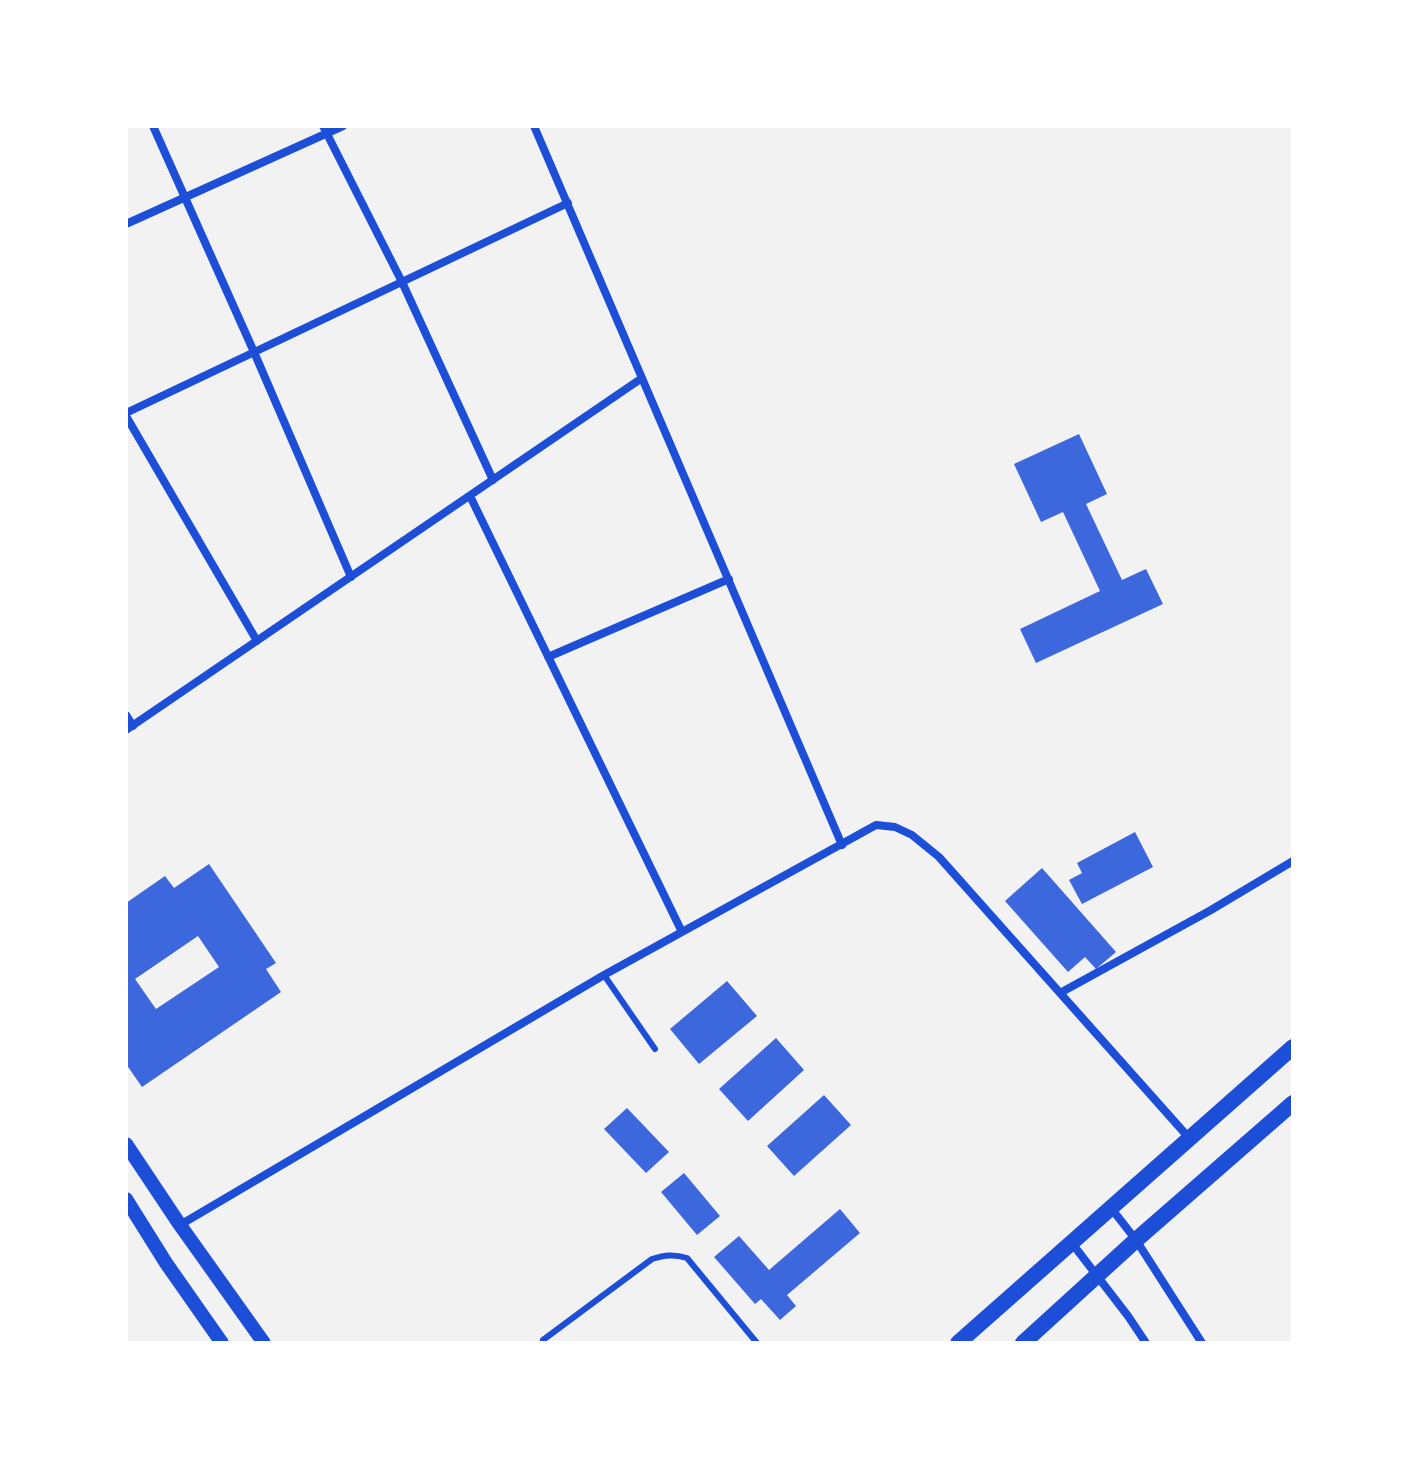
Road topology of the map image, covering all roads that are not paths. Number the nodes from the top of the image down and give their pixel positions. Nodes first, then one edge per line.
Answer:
1 (153, 126) edge
2 (343, 126) edge
3 (534, 126) edge
4 (325, 130) edge
5 (185, 197) junction
6 (568, 203) junction
7 (126, 224) edge
8 (402, 282) junction
9 (254, 352) junction
10 (642, 378) junction
11 (126, 415) edge
12 (493, 480) junction
13 (470, 496) junction
14 (351, 577) junction
15 (729, 579) junction
16 (257, 641) junction
17 (548, 657) junction
18 (126, 715) edge
19 (129, 728) edge
20 (842, 845) junction
21 (1293, 861) edge
22 (682, 932) junction
23 (604, 975) junction
24 (1060, 993) junction
25 (1293, 1047) edge
26 (655, 1049) dead end
27 (1293, 1103) edge
28 (1190, 1139) junction
29 (126, 1144) edge
30 (126, 1199) edge
31 (1111, 1208) junction
32 (180, 1225) junction
33 (1136, 1240) junction
34 (1071, 1242) junction
35 (1096, 1275) junction
36 (543, 1340) dead end
37 (222, 1343) edge
38 (264, 1343) edge
39 (757, 1343) edge
40 (958, 1343) edge
41 (1023, 1343) edge
42 (1146, 1343) edge
43 (1202, 1343) edge

1 - 5 street
2 - 4 street
3 - 6 street
4 - 5 street
4 - 8 street
5 - 7 street
5 - 9 street
6 - 8 street
6 - 10 street
8 - 9 street
8 - 12 street
9 - 11 street
9 - 14 street
10 - 12 street
10 - 15 street
11 - 16 street
12 - 13 street
13 - 14 street
13 - 17 street
14 - 16 street
15 - 17 street
15 - 20 street
16 - 19 street
17 - 22 street
18 - 19 street
20 - 22 street
20 - 24 street
21 - 24 street
22 - 23 street
23 - 26 lane
23 - 32 street
24 - 28 street
25 - 28 main road
27 - 33 main road
28 - 31 main road
29 - 32 street
30 - 37 street
31 - 33 street
31 - 34 main road
32 - 38 street
33 - 35 main road
33 - 43 street
34 - 35 street
34 - 40 main road
35 - 41 main road
35 - 42 street
36 - 39 lane

